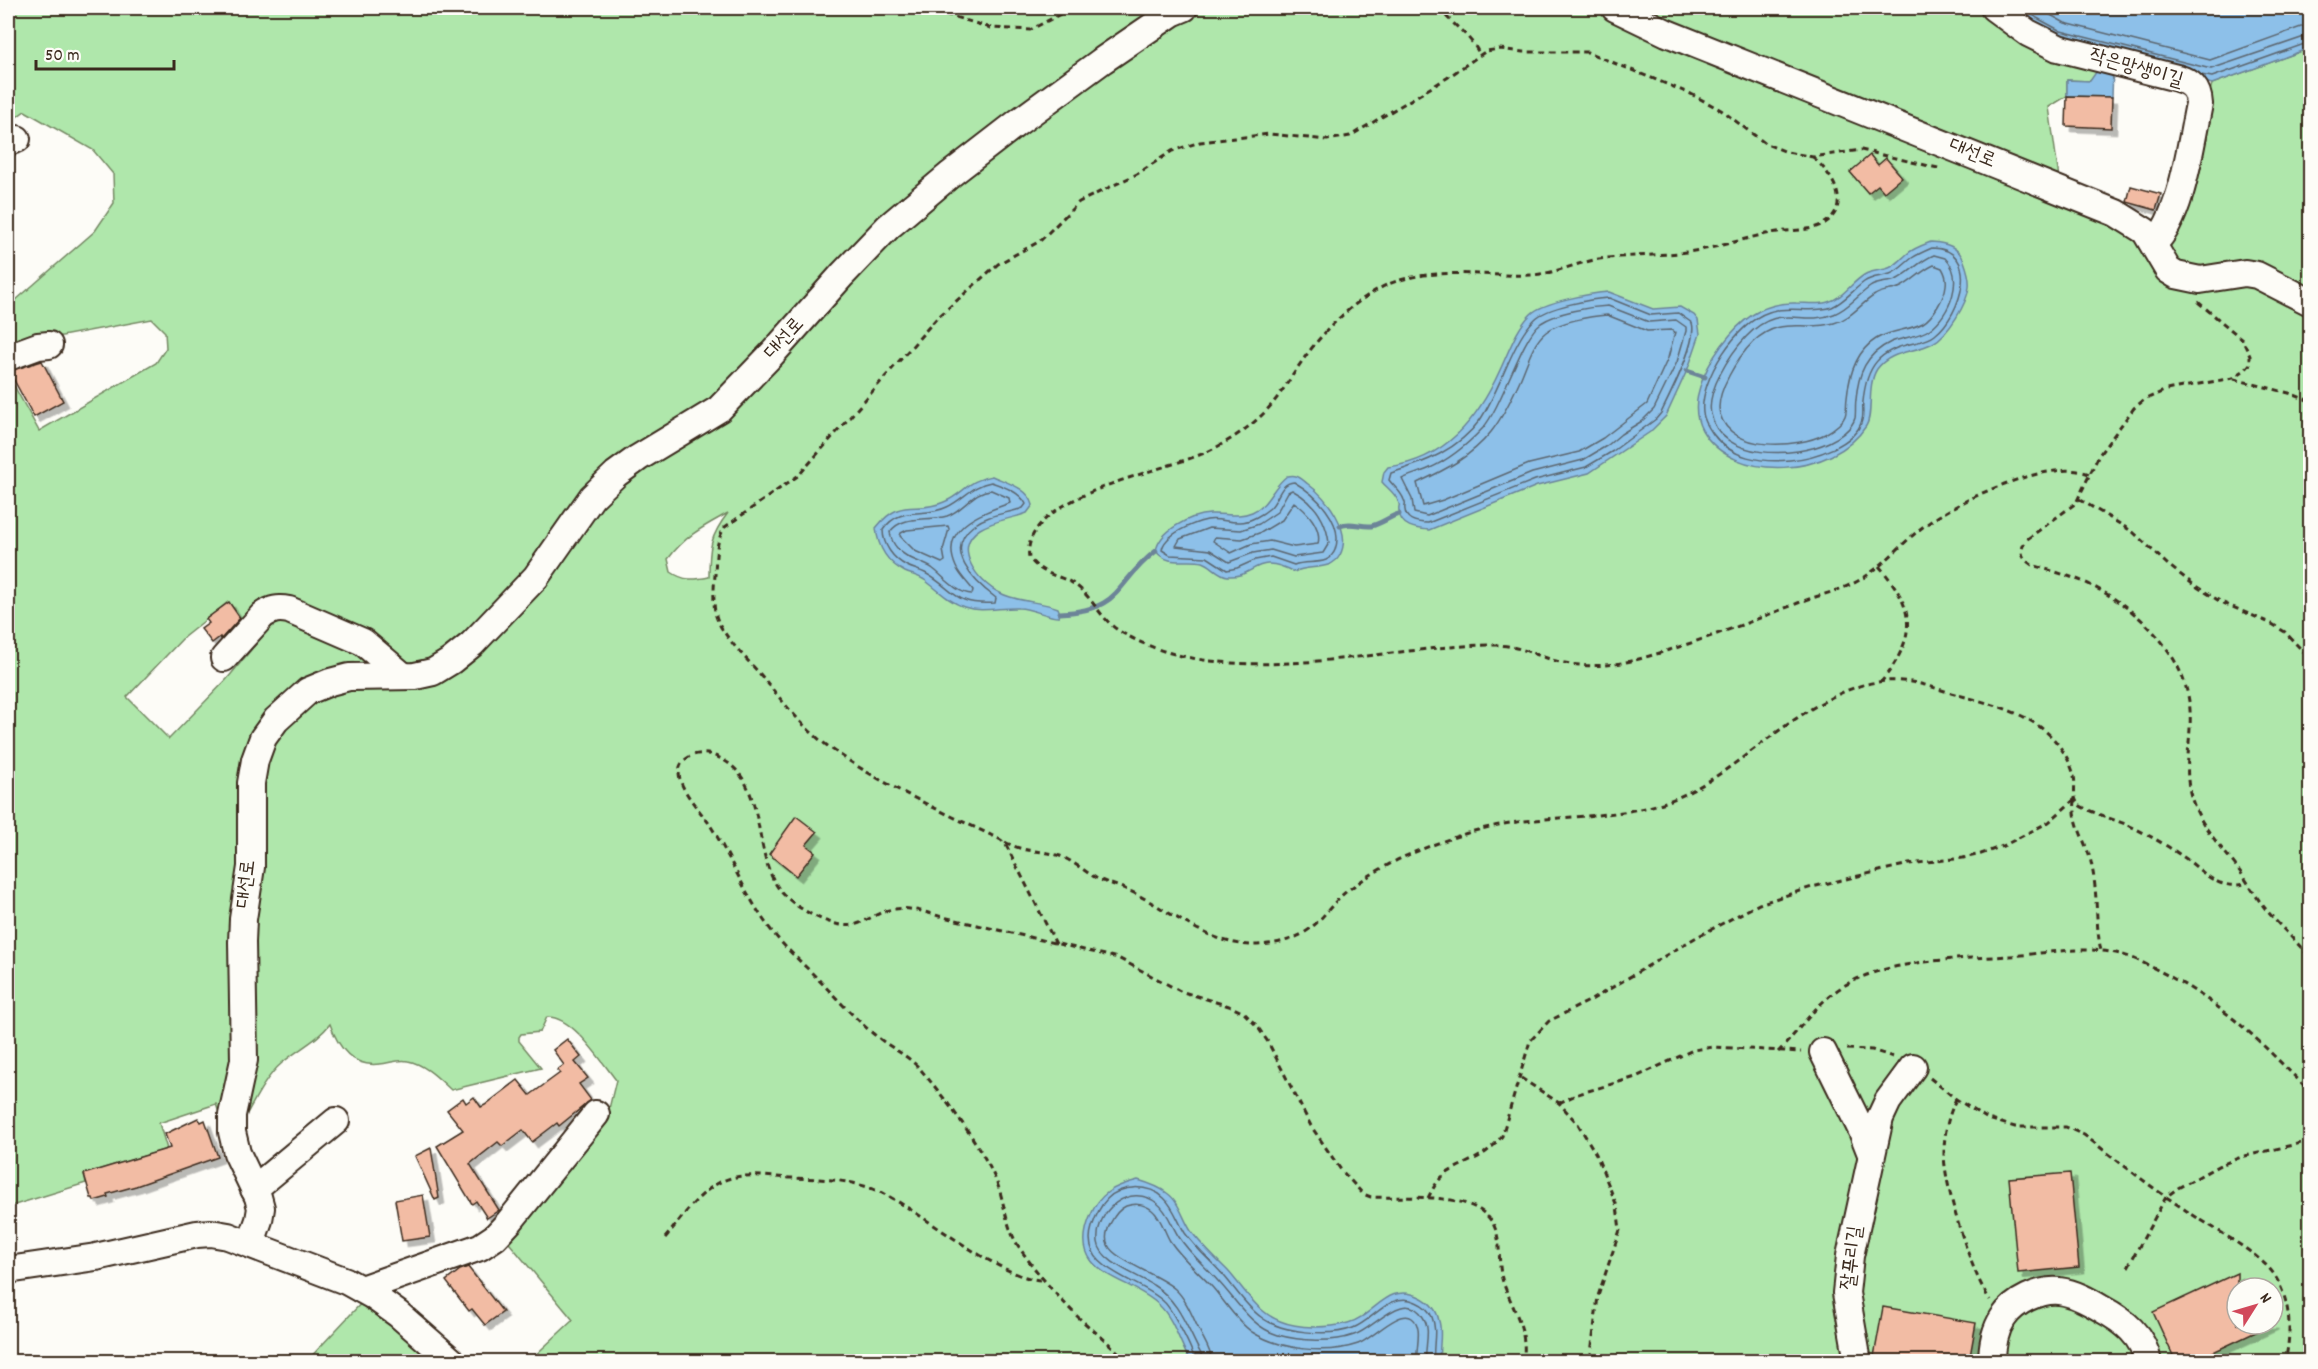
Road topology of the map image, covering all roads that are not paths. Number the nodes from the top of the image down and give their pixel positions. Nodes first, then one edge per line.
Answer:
1 (1184, 8) edge
2 (1615, 8) edge
3 (1994, 8) edge
4 (2154, 243) junction
5 (2310, 302) edge
6 (49, 345) dead end
7 (8, 357) edge
8 (224, 658) dead end
9 (403, 676) junction
10 (1823, 1052) road end
11 (1912, 1067) road end
12 (596, 1114) dead end
13 (336, 1121) dead end
14 (1871, 1154) junction
15 (254, 1189) junction
16 (251, 1243) junction
17 (8, 1270) edge
18 (361, 1289) junction
19 (453, 1362) edge
20 (1858, 1362) edge
21 (1992, 1362) edge
22 (2148, 1362) edge

1 - 9 lane, 대선로
2 - 4 lane, 대선로
3 - 4 lane, 작은망생이길
4 - 5 lane, 대선로
6 - 7 lane
8 - 9 lane
9 - 15 lane, 대선로
10 - 14 lane
11 - 14 lane, 잘푸리길
12 - 18 lane
13 - 15 lane
14 - 20 lane, 잘푸리길
15 - 16 lane, 대선로
16 - 17 lane
16 - 18 lane
18 - 19 lane
21 - 22 lane

